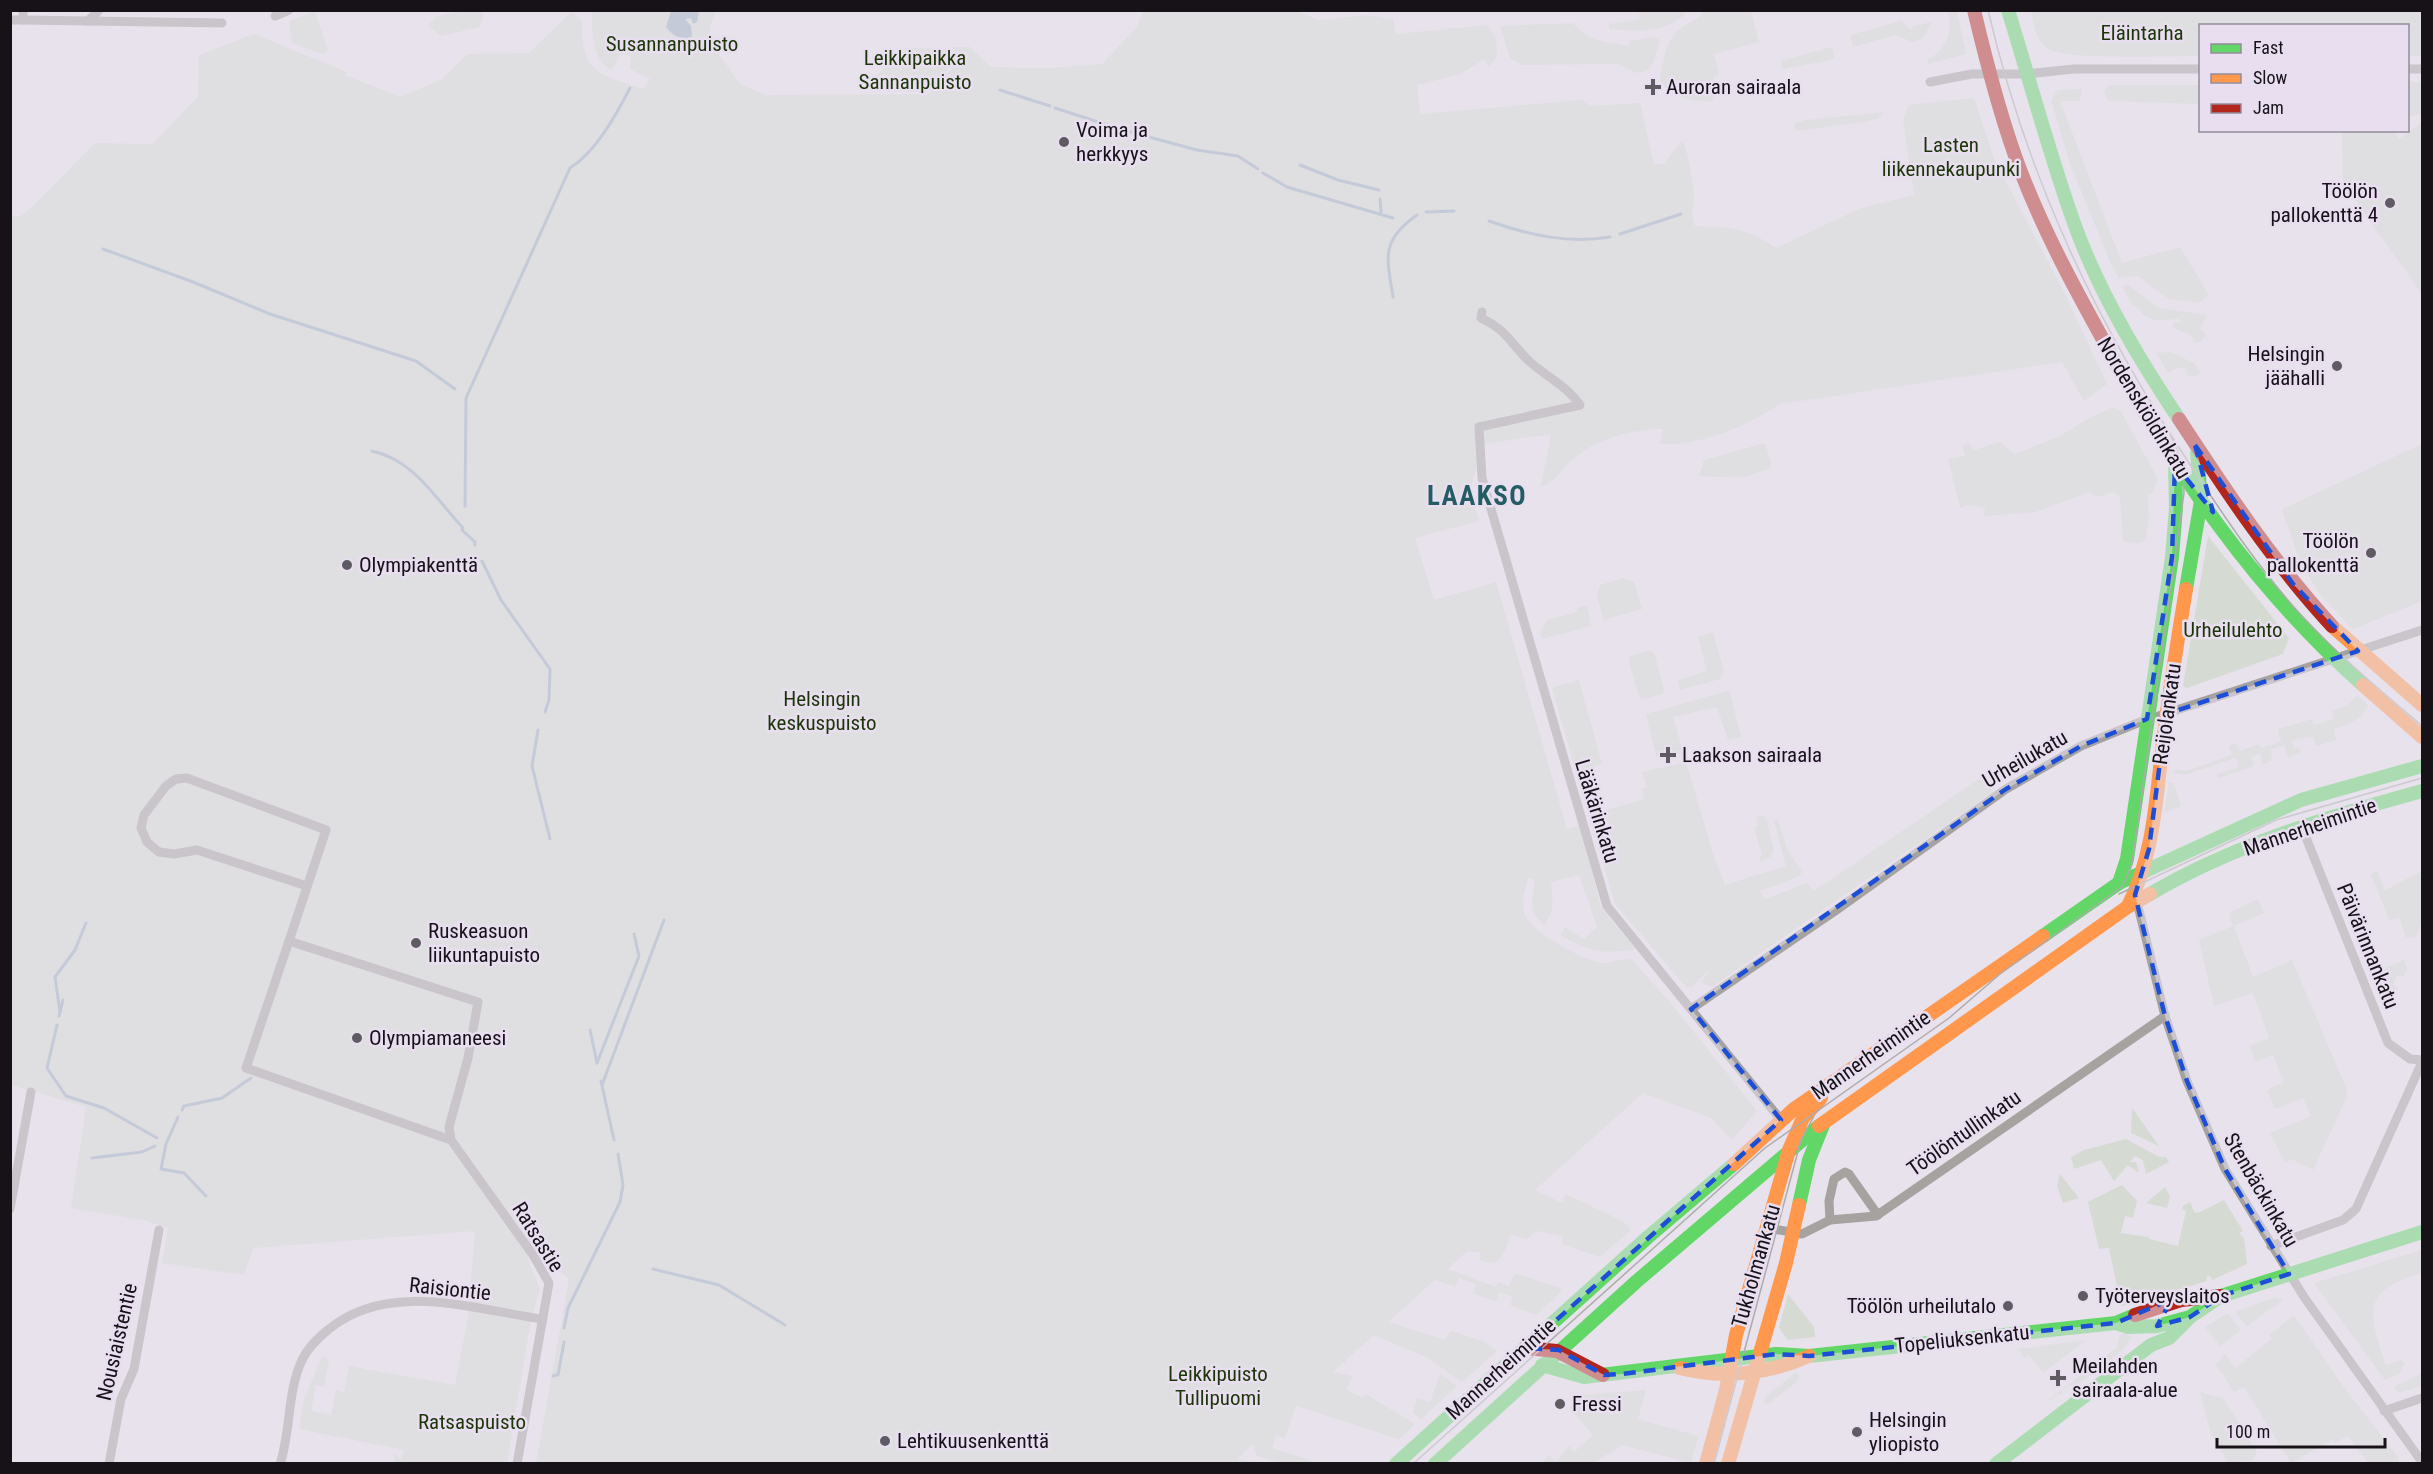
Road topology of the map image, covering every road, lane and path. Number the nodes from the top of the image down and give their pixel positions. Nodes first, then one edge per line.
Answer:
1 (99, 10) edge
2 (289, 10) edge
3 (1974, 10) edge
4 (2008, 10) edge
5 (23, 15) edge
6 (275, 16) dead end
7 (10, 20) edge
8 (88, 21) junction
9 (222, 23) dead end
10 (2199, 69) edge
11 (1989, 74) junction
12 (2025, 75) junction
13 (1930, 82) dead end
14 (1482, 312) dead end
15 (2194, 445) junction
16 (2175, 464) junction
17 (2200, 501) junction
18 (2422, 630) edge
19 (2358, 651) junction
20 (2333, 658) junction
21 (2422, 705) edge
22 (2166, 714) junction
23 (2147, 719) junction
24 (2422, 737) edge
25 (2422, 766) edge
26 (2422, 791) edge
27 (2301, 825) junction
28 (2144, 871) junction
29 (2119, 883) junction
30 (307, 886) junction
31 (2131, 905) junction
32 (289, 941) junction
33 (1691, 1009) junction
34 (2165, 1016) junction
35 (2422, 1061) edge
36 (1834, 1082) junction
37 (31, 1092) dead end
38 (1781, 1120) junction
39 (1826, 1120) junction
40 (451, 1140) junction
41 (1789, 1150) junction
42 (10, 1209) edge
43 (1878, 1215) junction
44 (1830, 1220) junction
45 (1768, 1228) junction
46 (159, 1230) dead end
47 (2422, 1232) edge
48 (1793, 1234) junction
49 (2271, 1246) junction
50 (2289, 1274) junction
51 (2221, 1296) junction
52 (2170, 1304) junction
53 (2190, 1317) junction
54 (542, 1319) junction
55 (2116, 1323) junction
56 (2157, 1326) junction
57 (2151, 1345) junction
58 (1525, 1348) junction
59 (1558, 1350) junction
60 (1809, 1356) junction
61 (1758, 1357) junction
62 (1542, 1365) junction
63 (1731, 1366) junction
64 (1753, 1371) junction
65 (1604, 1375) junction
66 (2422, 1398) edge
67 (2384, 1411) junction
68 (2422, 1462) edge
69 (109, 1464) edge
70 (280, 1464) edge
71 (517, 1464) edge
72 (1396, 1464) edge
73 (1435, 1464) edge
74 (1706, 1464) edge
75 (1728, 1464) edge
76 (1996, 1464) edge

1 - 8 street
2 - 6 street
3 - 11 main road, Nordenskiöldinkatu
4 - 12 main road, Nordenskiöldinkatu
5 - 7 street
5 - 8 street
8 - 9 street
10 - 12 street
11 - 12 street
11 - 13 street
11 - 16 main road, Nordenskiöldinkatu
12 - 15 main road, Nordenskiöldinkatu
14 - 33 street, Lääkärinkatu
15 - 17 main road, Reijolankatu
15 - 19 main road, Nordenskiöldinkatu
16 - 17 main road, Nordenskiöldinkatu
16 - 23 main road, Reijolankatu
17 - 20 main road, Nordenskiöldinkatu
17 - 22 main road, Reijolankatu
18 - 19 street, Urheilukatu
19 - 20 street, Urheilukatu
19 - 21 main road, Nordenskiöldinkatu
20 - 22 street, Urheilukatu
20 - 24 main road, Nordenskiöldinkatu
22 - 23 street, Urheilukatu
22 - 28 main road, Reijolankatu
23 - 29 main road, Reijolankatu
23 - 33 street, Urheilukatu
25 - 28 main road, Mannerheimintie
26 - 27 main road, Mannerheimintie
27 - 31 main road, Mannerheimintie
27 - 35 street, Päivärinnankatu
28 - 29 main road, Mannerheimintie
28 - 31 main road, Reijolankatu
29 - 36 main road, Mannerheimintie
30 - 30 street
30 - 32 street
31 - 34 street, Stenbäckinkatu
31 - 39 main road, Mannerheimintie
32 - 40 street
32 - 40 street
33 - 38 street, Lääkärinkatu
34 - 43 street, Töölöntullinkatu
34 - 49 street, Stenbäckinkatu
35 - 49 street
36 - 38 main road, Mannerheimintie
36 - 41 main road, Tukholmankatu
37 - 42 street
38 - 58 main road, Mannerheimintie
39 - 41 main road, Mannerheimintie
39 - 48 main road, Tukholmankatu
40 - 54 street, Ratsastie
41 - 45 main road, Tukholmankatu
41 - 59 main road, Mannerheimintie
43 - 44 street, Töölöntullinkatu
43 - 44 street
44 - 48 street, Töölöntullinkatu
45 - 48 street
45 - 63 main road, Tukholmankatu
46 - 69 street, Nousiaistentie
47 - 50 main road, Topeliuksenkatu
48 - 61 main road, Tukholmankatu
49 - 50 street, Stenbäckinkatu
50 - 51 main road, Topeliuksenkatu
50 - 67 street, Stenbäckinkatu
51 - 52 main road, Topeliuksenkatu
51 - 53 main road, Topeliuksenkatu
52 - 55 main road, Topeliuksenkatu
52 - 56 main road
53 - 56 main road, Topeliuksenkatu
53 - 57 main road
54 - 70 street, Raisiontie
54 - 71 street, Ratsastie
55 - 56 main road, Topeliuksenkatu
55 - 60 main road, Topeliuksenkatu
56 - 57 main road
57 - 76 main road
58 - 59 main road
58 - 72 main road, Mannerheimintie
59 - 62 main road, Mannerheimintie
59 - 65 main road
60 - 61 main road, Topeliuksenkatu
60 - 64 main road, Topeliuksenkatu
61 - 63 main road, Topeliuksenkatu
61 - 64 main road, Tukholmankatu
62 - 65 main road, Topeliuksenkatu
62 - 73 main road, Mannerheimintie
63 - 64 main road, Topeliuksenkatu
63 - 65 main road, Topeliuksenkatu
63 - 74 main road, Tukholmankatu
64 - 75 main road, Tukholmankatu
66 - 67 street
67 - 68 street, Stenbäckinkatu

